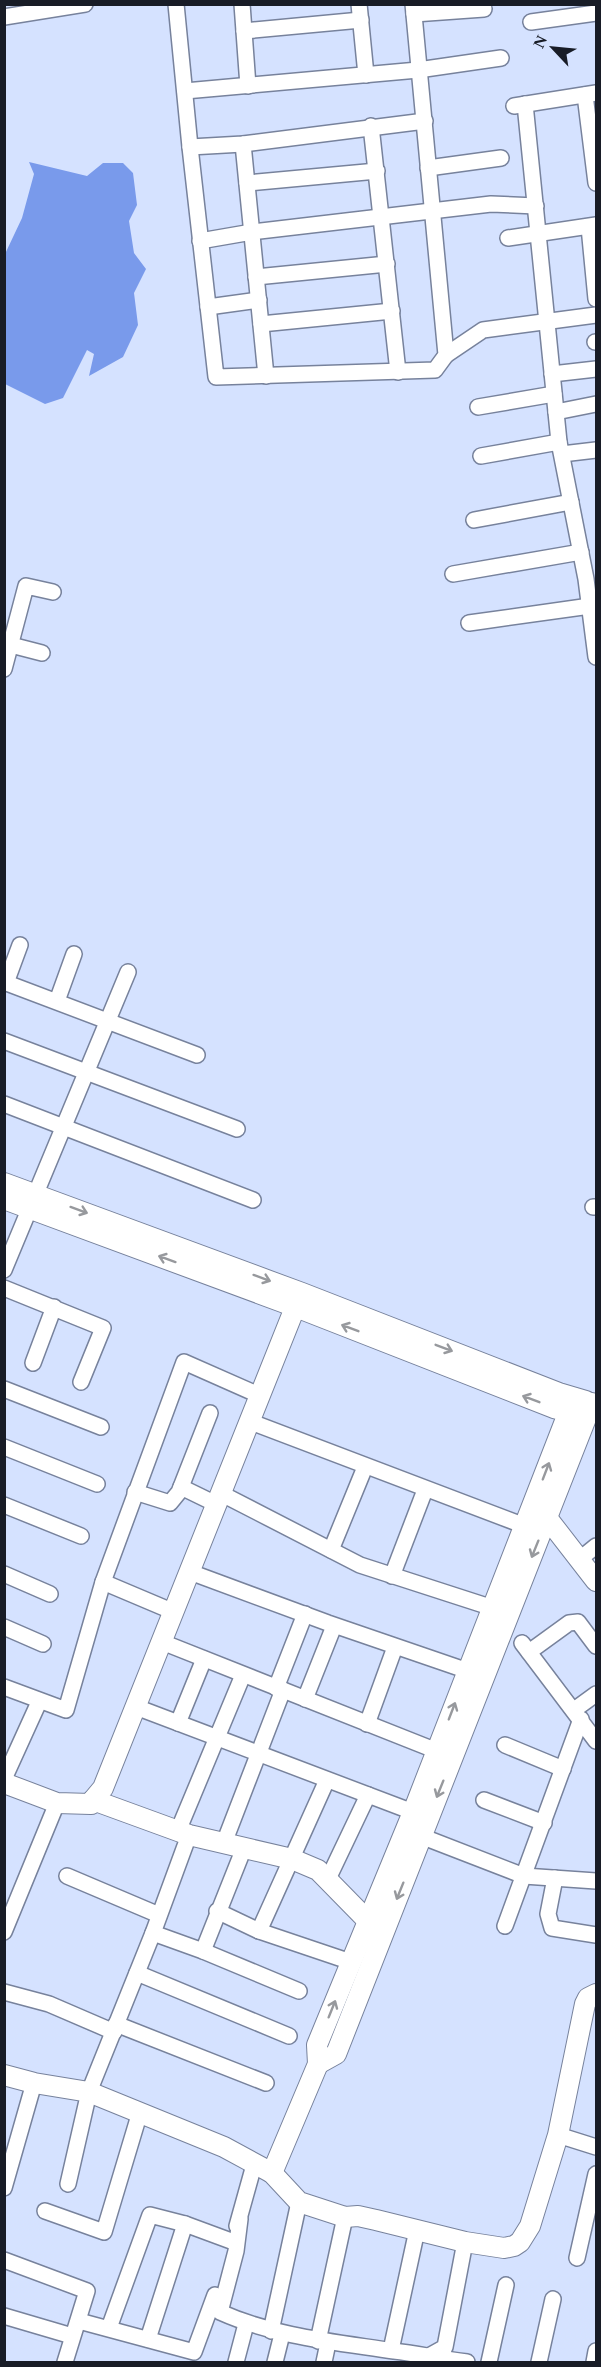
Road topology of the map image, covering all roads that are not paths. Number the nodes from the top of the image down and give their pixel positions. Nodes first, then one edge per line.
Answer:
1 (85, 4) edge
2 (176, 4) edge
3 (242, 4) edge
4 (359, 4) edge
5 (413, 9) edge
6 (484, 9) dead end
7 (597, 13) edge
8 (4, 17) edge
9 (361, 20) junction
10 (531, 22) dead end
11 (244, 31) junction
12 (501, 58) dead end
13 (418, 70) junction
14 (366, 75) junction
15 (248, 86) junction
16 (184, 91) junction
17 (591, 94) edge
18 (425, 121) junction
19 (371, 126) junction
20 (243, 144) junction
21 (190, 147) junction
22 (501, 158) dead end
23 (428, 168) junction
24 (377, 171) junction
25 (247, 183) junction
26 (597, 183) edge
27 (536, 206) junction
28 (433, 212) junction
29 (382, 217) junction
30 (592, 226) edge
31 (252, 232) junction
32 (538, 233) junction
33 (508, 238) dead end
34 (200, 241) junction
35 (387, 264) junction
36 (256, 277) junction
37 (597, 299) edge
38 (259, 300) junction
39 (208, 307) junction
40 (392, 311) junction
41 (597, 315) edge
42 (546, 322) junction
43 (261, 324) junction
44 (446, 356) junction
45 (597, 369) edge
46 (398, 372) junction
47 (552, 374) junction
48 (267, 376) junction
49 (554, 394) junction
50 (597, 404) edge
51 (477, 406) dead end
52 (556, 412) junction
53 (560, 448) junction
54 (597, 450) edge
55 (481, 456) dead end
56 (571, 502) junction
57 (474, 520) dead end
58 (581, 552) junction
59 (453, 574) dead end
60 (591, 578) edge
61 (53, 592) dead end
62 (590, 606) junction
63 (469, 623) dead end
64 (11, 645) junction
65 (42, 653) dead end
66 (597, 657) edge
67 (4, 669) edge
68 (20, 945) dead end
69 (74, 954) dead end
70 (128, 972) dead end
71 (5, 982) edge
72 (57, 1001) junction
73 (108, 1021) junction
74 (4, 1041) edge
75 (197, 1055) dead end
76 (87, 1073) junction
77 (4, 1104) edge
78 (64, 1127) junction
79 (237, 1129) dead end
80 (4, 1183) edge
81 (4, 1199) edge
82 (253, 1200) dead end
83 (34, 1202) junction
84 (4, 1270) edge
85 (4, 1288) edge
86 (299, 1300) junction
87 (54, 1307) junction
88 (33, 1363) dead end
89 (81, 1382) dead end
90 (4, 1389) edge
91 (261, 1396) junction
92 (586, 1409) edge
93 (210, 1413) dead end
94 (251, 1422) junction
95 (101, 1426) dead end
96 (4, 1447) edge
97 (365, 1467) junction
98 (97, 1484) dead end
99 (181, 1487) junction
100 (425, 1490) junction
101 (135, 1492) junction
102 (220, 1499) junction
103 (4, 1505) edge
104 (540, 1510) junction
105 (525, 1526) junction
106 (81, 1536) dead end
107 (596, 1546) edge
108 (331, 1550) junction
109 (580, 1559) junction
110 (190, 1572) junction
111 (4, 1574) edge
112 (392, 1576) junction
113 (597, 1581) edge
114 (103, 1582) junction
115 (50, 1594) dead end
116 (493, 1608) junction
117 (174, 1612) junction
118 (305, 1614) junction
119 (334, 1626) junction
120 (4, 1627) edge
121 (162, 1642) junction
122 (43, 1644) dead end
123 (597, 1646) edge
124 (395, 1647) junction
125 (204, 1659) junction
126 (468, 1671) junction
127 (243, 1675) junction
128 (4, 1687) edge
129 (280, 1689) junction
130 (597, 1694) edge
131 (305, 1699) junction
132 (39, 1702) junction
133 (136, 1707) junction
134 (578, 1715) junction
135 (177, 1723) junction
136 (367, 1724) junction
137 (217, 1738) junction
138 (597, 1741) edge
139 (505, 1745) dead end
140 (437, 1751) junction
141 (258, 1754) junction
142 (563, 1769) junction
143 (327, 1780) junction
144 (4, 1781) edge
145 (368, 1795) junction
146 (93, 1800) junction
147 (484, 1800) dead end
148 (57, 1803) junction
149 (413, 1812) junction
150 (544, 1823) junction
151 (183, 1833) junction
152 (414, 1833) junction
153 (224, 1843) junction
154 (244, 1848) junction
155 (292, 1859) junction
156 (67, 1876) dead end
157 (524, 1876) junction
158 (555, 1878) junction
159 (328, 1879) junction
160 (597, 1881) edge
161 (217, 1911) junction
162 (159, 1916) junction
163 (368, 1921) junction
164 (6, 1923) edge
165 (505, 1926) dead end
166 (259, 1931) junction
167 (153, 1933) junction
168 (597, 1935) edge
169 (203, 1951) junction
170 (351, 1962) junction
171 (137, 1974) junction
172 (299, 1991) dead end
173 (4, 1992) edge
174 (597, 1994) edge
175 (115, 2028) junction
176 (289, 2036) dead end
177 (318, 2064) junction
178 (4, 2074) edge
179 (34, 2083) junction
180 (266, 2083) dead end
181 (89, 2092) junction
182 (140, 2112) junction
183 (558, 2135) junction
184 (597, 2147) edge
185 (263, 2169) junction
186 (597, 2174) edge
187 (68, 2184) dead end
188 (4, 2188) edge
189 (299, 2202) junction
190 (45, 2211) dead end
191 (345, 2217) junction
192 (240, 2219) junction
193 (185, 2224) junction
194 (417, 2230) junction
195 (231, 2241) junction
196 (465, 2241) junction
197 (577, 2258) dead end
198 (4, 2260) edge
199 (506, 2285) dead end
200 (553, 2300) dead end
201 (216, 2310) junction
202 (4, 2316) edge
203 (79, 2321) junction
204 (246, 2324) junction
205 (110, 2328) junction
206 (276, 2333) junction
207 (72, 2336) junction
208 (148, 2339) junction
209 (323, 2342) junction
210 (597, 2351) edge
211 (383, 2354) edge
212 (427, 2360) edge
213 (68, 2362) edge
214 (236, 2362) edge
215 (275, 2362) edge
216 (324, 2362) edge
217 (467, 2362) edge
218 (489, 2362) edge
219 (539, 2362) edge
220 (594, 2362) edge

1 - 8 street
2 - 16 street
3 - 11 street
4 - 9 street
5 - 6 street
5 - 13 street
7 - 10 street
9 - 11 street
9 - 14 street
11 - 15 street
12 - 13 street
13 - 14 street
13 - 18 street
14 - 15 street
15 - 16 street
16 - 21 street
17 - 26 street
17 - 27 street
18 - 19 street
18 - 23 street
19 - 20 street
19 - 24 street
20 - 21 street
20 - 25 street
21 - 34 street
22 - 23 street
23 - 28 street
24 - 25 street
24 - 29 street
25 - 31 street
27 - 28 street
27 - 32 street
28 - 29 street
28 - 44 street
29 - 31 street
29 - 35 street
30 - 32 street
30 - 37 street
31 - 34 street
31 - 36 street
32 - 33 street
32 - 42 street
34 - 39 street
35 - 36 street
35 - 40 street
36 - 38 street
38 - 39 street
38 - 43 street
39 - 48 street
40 - 43 street
40 - 46 street
41 - 42 street
42 - 44 street
42 - 47 street
43 - 48 street
44 - 46 street
45 - 47 street
46 - 48 street
47 - 49 street
49 - 51 street
49 - 52 street
50 - 52 street
52 - 53 street
53 - 54 street
53 - 55 street
53 - 56 street
56 - 57 street
56 - 58 street
58 - 59 street
58 - 60 street
60 - 62 street
61 - 64 street
62 - 63 street
62 - 66 street
64 - 65 street
64 - 67 street
68 - 71 street
69 - 72 street
70 - 73 street
71 - 72 street
72 - 73 street
73 - 75 street
73 - 76 street
74 - 76 street
76 - 78 street
76 - 79 street
77 - 78 street
78 - 82 street
78 - 83 street
80 - 83 street
81 - 83 street
83 - 84 street
83 - 86 street
85 - 87 street
86 - 91 street
86 - 92 street
87 - 88 street
87 - 89 street
90 - 95 street
91 - 94 street
91 - 101 street
92 - 104 street
93 - 99 street
94 - 97 street
94 - 102 street
96 - 98 street
97 - 100 street
97 - 108 street
99 - 101 street
99 - 102 street
100 - 105 street
100 - 112 street
101 - 114 street
102 - 108 street
102 - 110 street
103 - 106 street
104 - 105 street
104 - 109 street
104 -> 152 street
105 - 116 street
107 - 109 street
108 - 112 street
109 - 113 street
110 - 117 street
110 - 118 street
111 - 115 street
112 - 116 street
114 - 117 street
114 - 132 street
116 - 126 street
117 - 121 street
118 - 119 street
118 - 129 street
119 - 124 street
119 - 131 street
120 - 122 street
121 - 125 street
121 - 133 street
123 - 134 street
124 - 126 street
124 - 136 street
125 - 127 street
125 - 135 street
140 -> 126 street
127 - 129 street
127 - 137 street
128 - 132 street
129 - 131 street
129 - 141 street
130 - 134 street
131 - 136 street
132 - 144 street
133 - 135 street
133 - 146 street
134 - 138 street
134 - 142 street
135 - 137 street
136 - 140 street
137 - 141 street
137 - 151 street
139 - 142 street
140 - 149 street
141 - 143 street
141 - 153 street
142 - 150 street
143 - 145 street
143 - 155 street
144 - 148 street
145 - 149 street
145 - 159 street
146 - 148 street
146 - 151 street
147 - 150 street
148 - 164 street
149 - 152 street
150 - 157 street
151 - 153 street
151 - 162 street
152 - 157 street
152 - 163 street
152 -> 177 street
153 - 154 street
154 - 155 street
154 - 161 street
155 - 159 street
155 - 166 street
156 - 162 street
157 - 158 street
157 - 165 street
158 - 160 street
158 - 168 street
159 - 163 street
161 - 166 street
161 - 169 street
162 - 167 street
163 - 170 street
166 - 170 street
167 - 169 street
167 - 171 street
169 - 172 street
177 -> 170 street
171 - 175 street
171 - 176 street
173 - 175 street
174 - 183 street
175 - 180 street
175 - 181 street
177 - 185 street
178 - 179 street
179 - 181 street
179 - 188 street
181 - 182 street
181 - 187 street
182 - 185 street
182 - 190 street
183 - 184 street
183 - 196 street
185 - 189 street
185 - 192 street
186 - 197 street
189 - 191 street
189 - 206 street
191 - 194 street
191 - 209 street
192 - 195 street
192 - 201 street
193 - 195 street
193 - 205 street
193 - 208 street
194 - 196 street
194 - 211 street
195 - 201 street
196 - 212 street
198 - 203 street
199 - 218 street
200 - 219 street
201 - 204 street
201 - 208 street
202 - 207 street
203 - 205 street
203 - 207 street
204 - 206 street
204 - 214 street
205 - 208 street
206 - 209 street
206 - 215 street
207 - 213 street
209 - 211 street
209 - 216 street
210 - 220 street
211 - 212 street
212 - 217 street

